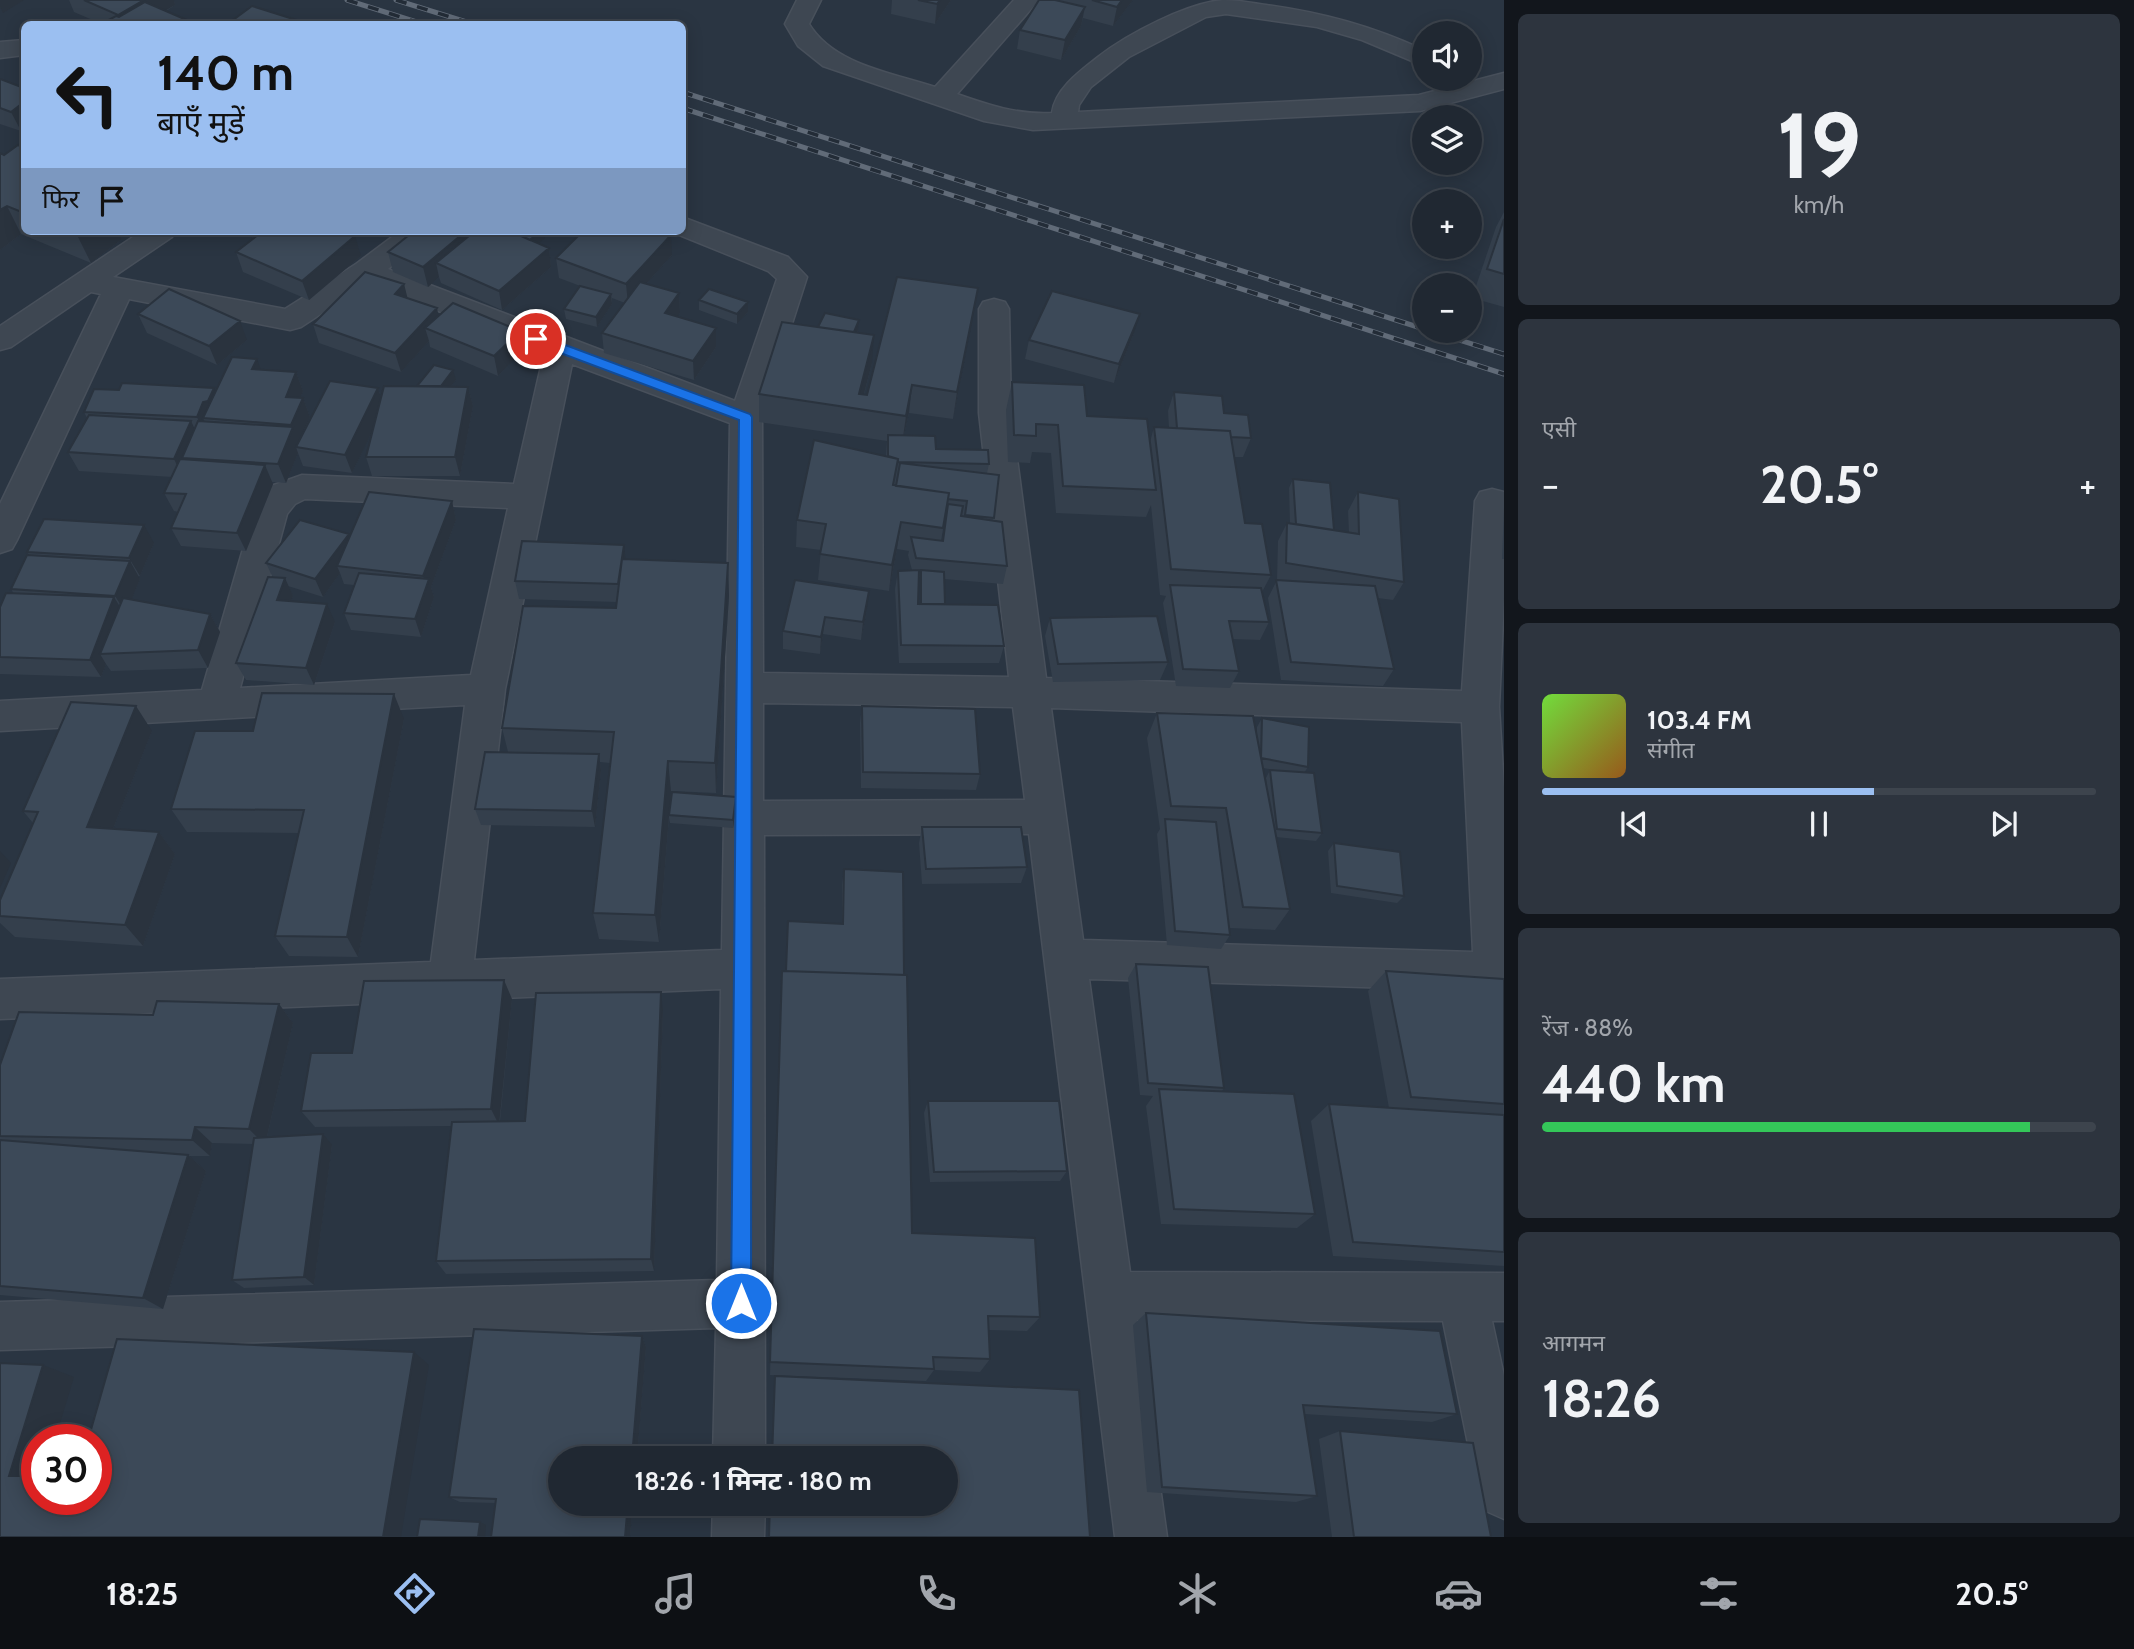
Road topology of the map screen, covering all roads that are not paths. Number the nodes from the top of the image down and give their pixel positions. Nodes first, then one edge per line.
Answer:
1 (809, 0) edge
2 (1027, 0) edge
3 (21, 48) edge
4 (0, 50) edge
5 (1412, 54) edge
6 (1487, 82) edge
7 (941, 96) junction
8 (1064, 121) junction
9 (686, 228) edge
10 (156, 235) edge
11 (413, 235) edge
12 (366, 271) junction
13 (87, 282) junction
14 (119, 288) junction
15 (994, 309) dead end
16 (0, 340) edge
17 (560, 348) junction
18 (746, 417) junction
19 (526, 497) junction
20 (1492, 501) dead end
21 (0, 540) edge
22 (744, 688) junction
23 (486, 689) junction
24 (1030, 692) junction
25 (217, 703) junction
26 (1480, 707) junction
27 (0, 716) edge
28 (1046, 817) junction
29 (743, 818) junction
30 (1065, 959) junction
31 (742, 969) junction
32 (1500, 973) edge
33 (450, 981) junction
34 (0, 999) edge
35 (1109, 1296) junction
36 (1483, 1296) edge
37 (741, 1303) junction
38 (0, 1325) edge
39 (739, 1446) edge
40 (1504, 1493) edge
41 (739, 1516) edge
42 (738, 1537) edge
43 (1141, 1537) edge

1 - 7 street
2 - 7 street
3 - 4 street
5 - 8 street
6 - 8 street
7 - 8 street
9 - 18 street
10 - 13 street
11 - 12 street
12 - 14 street
12 - 17 street
13 - 14 street
13 - 16 street
14 - 21 street
15 - 24 street
17 - 18 street
17 - 19 street
18 - 22 street
19 - 23 street
19 - 25 street
20 - 26 street
22 - 24 street
22 - 29 street
23 - 25 street
23 - 33 street
24 - 26 street
24 - 28 street
25 - 27 street
26 - 32 street
28 - 29 street
28 - 30 street
29 - 31 street
30 - 32 street
30 - 35 street
31 - 33 street
31 - 37 street
33 - 34 street
35 - 36 street
35 - 43 street
36 - 40 street
37 - 38 street
37 - 39 street
41 - 42 street

